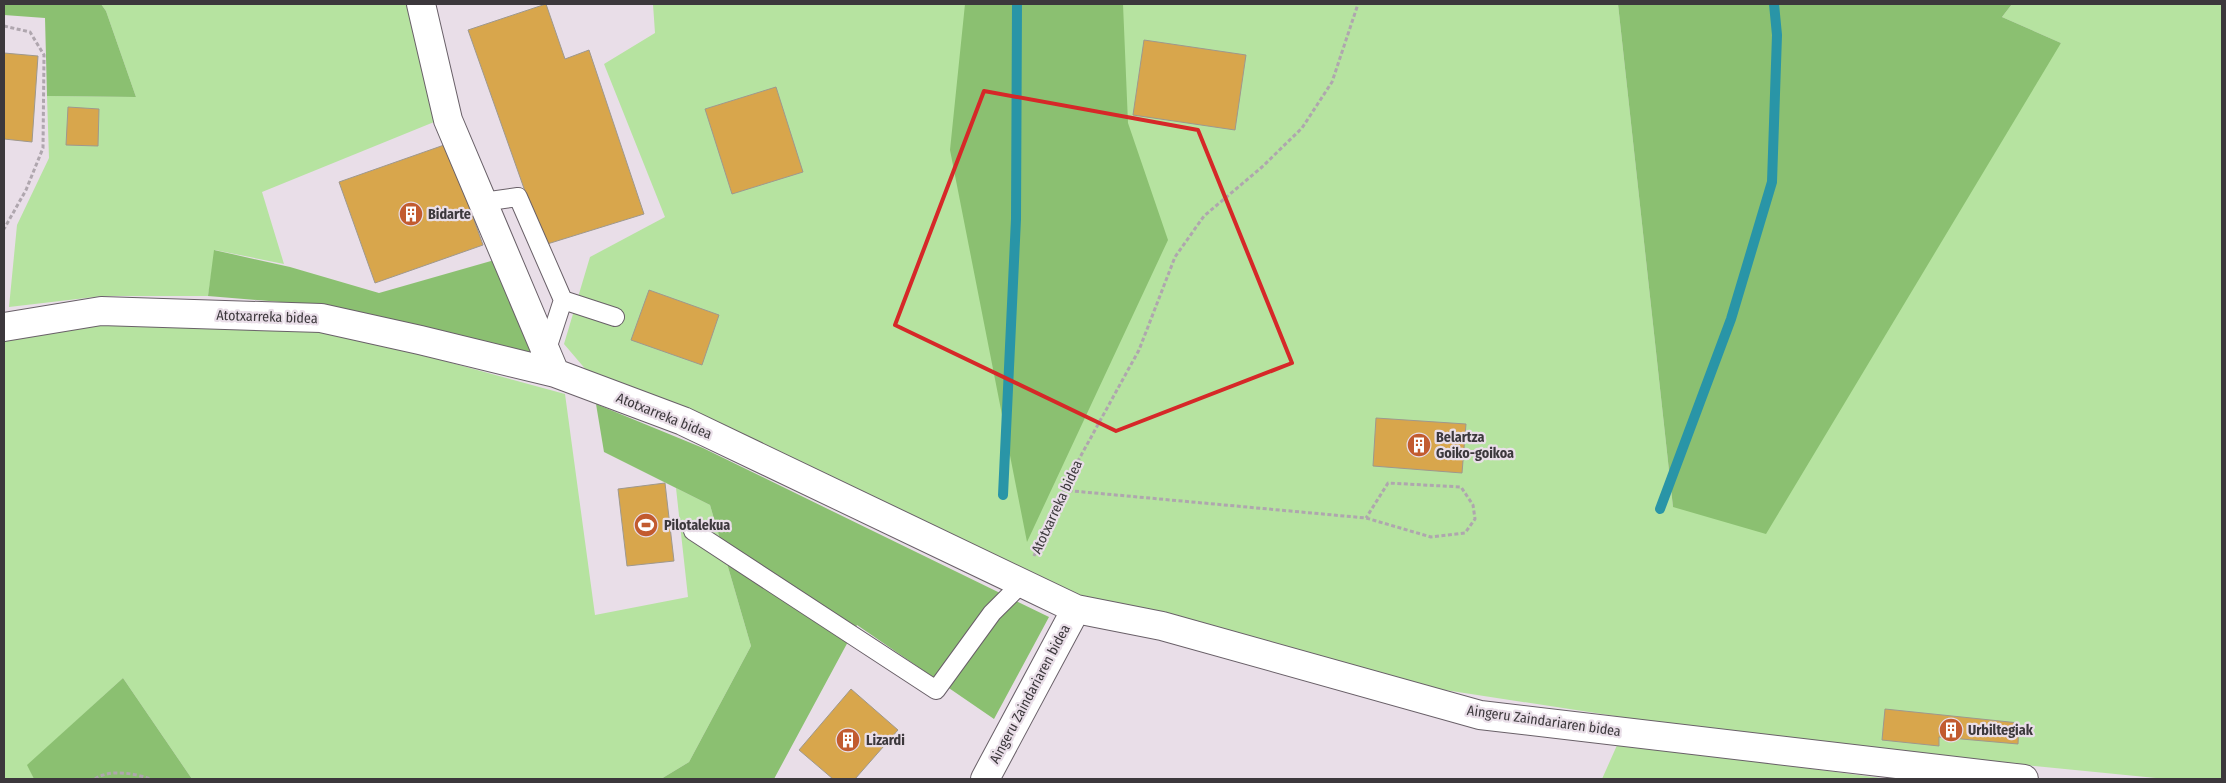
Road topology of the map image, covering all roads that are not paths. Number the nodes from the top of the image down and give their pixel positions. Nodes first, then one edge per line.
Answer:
1 (421, 4) edge
2 (483, 202) junction
3 (563, 300) junction
4 (615, 317) dead end
5 (4, 327) edge
6 (551, 362) junction
7 (693, 531) dead end
8 (1021, 584) junction
9 (1076, 609) junction
10 (985, 779) edge
11 (2024, 779) edge

1 - 2 street
2 - 3 lane
2 - 6 street
3 - 4 lane
3 - 6 lane
5 - 6 street, Atotxarreka bidea
6 - 8 street, Atotxarreka bidea
7 - 8 lane
8 - 9 street, Aingeru Zaindariaren bidea
9 - 10 street, Aingeru Zaindariaren bidea
9 - 11 street, Aingeru Zaindariaren bidea

